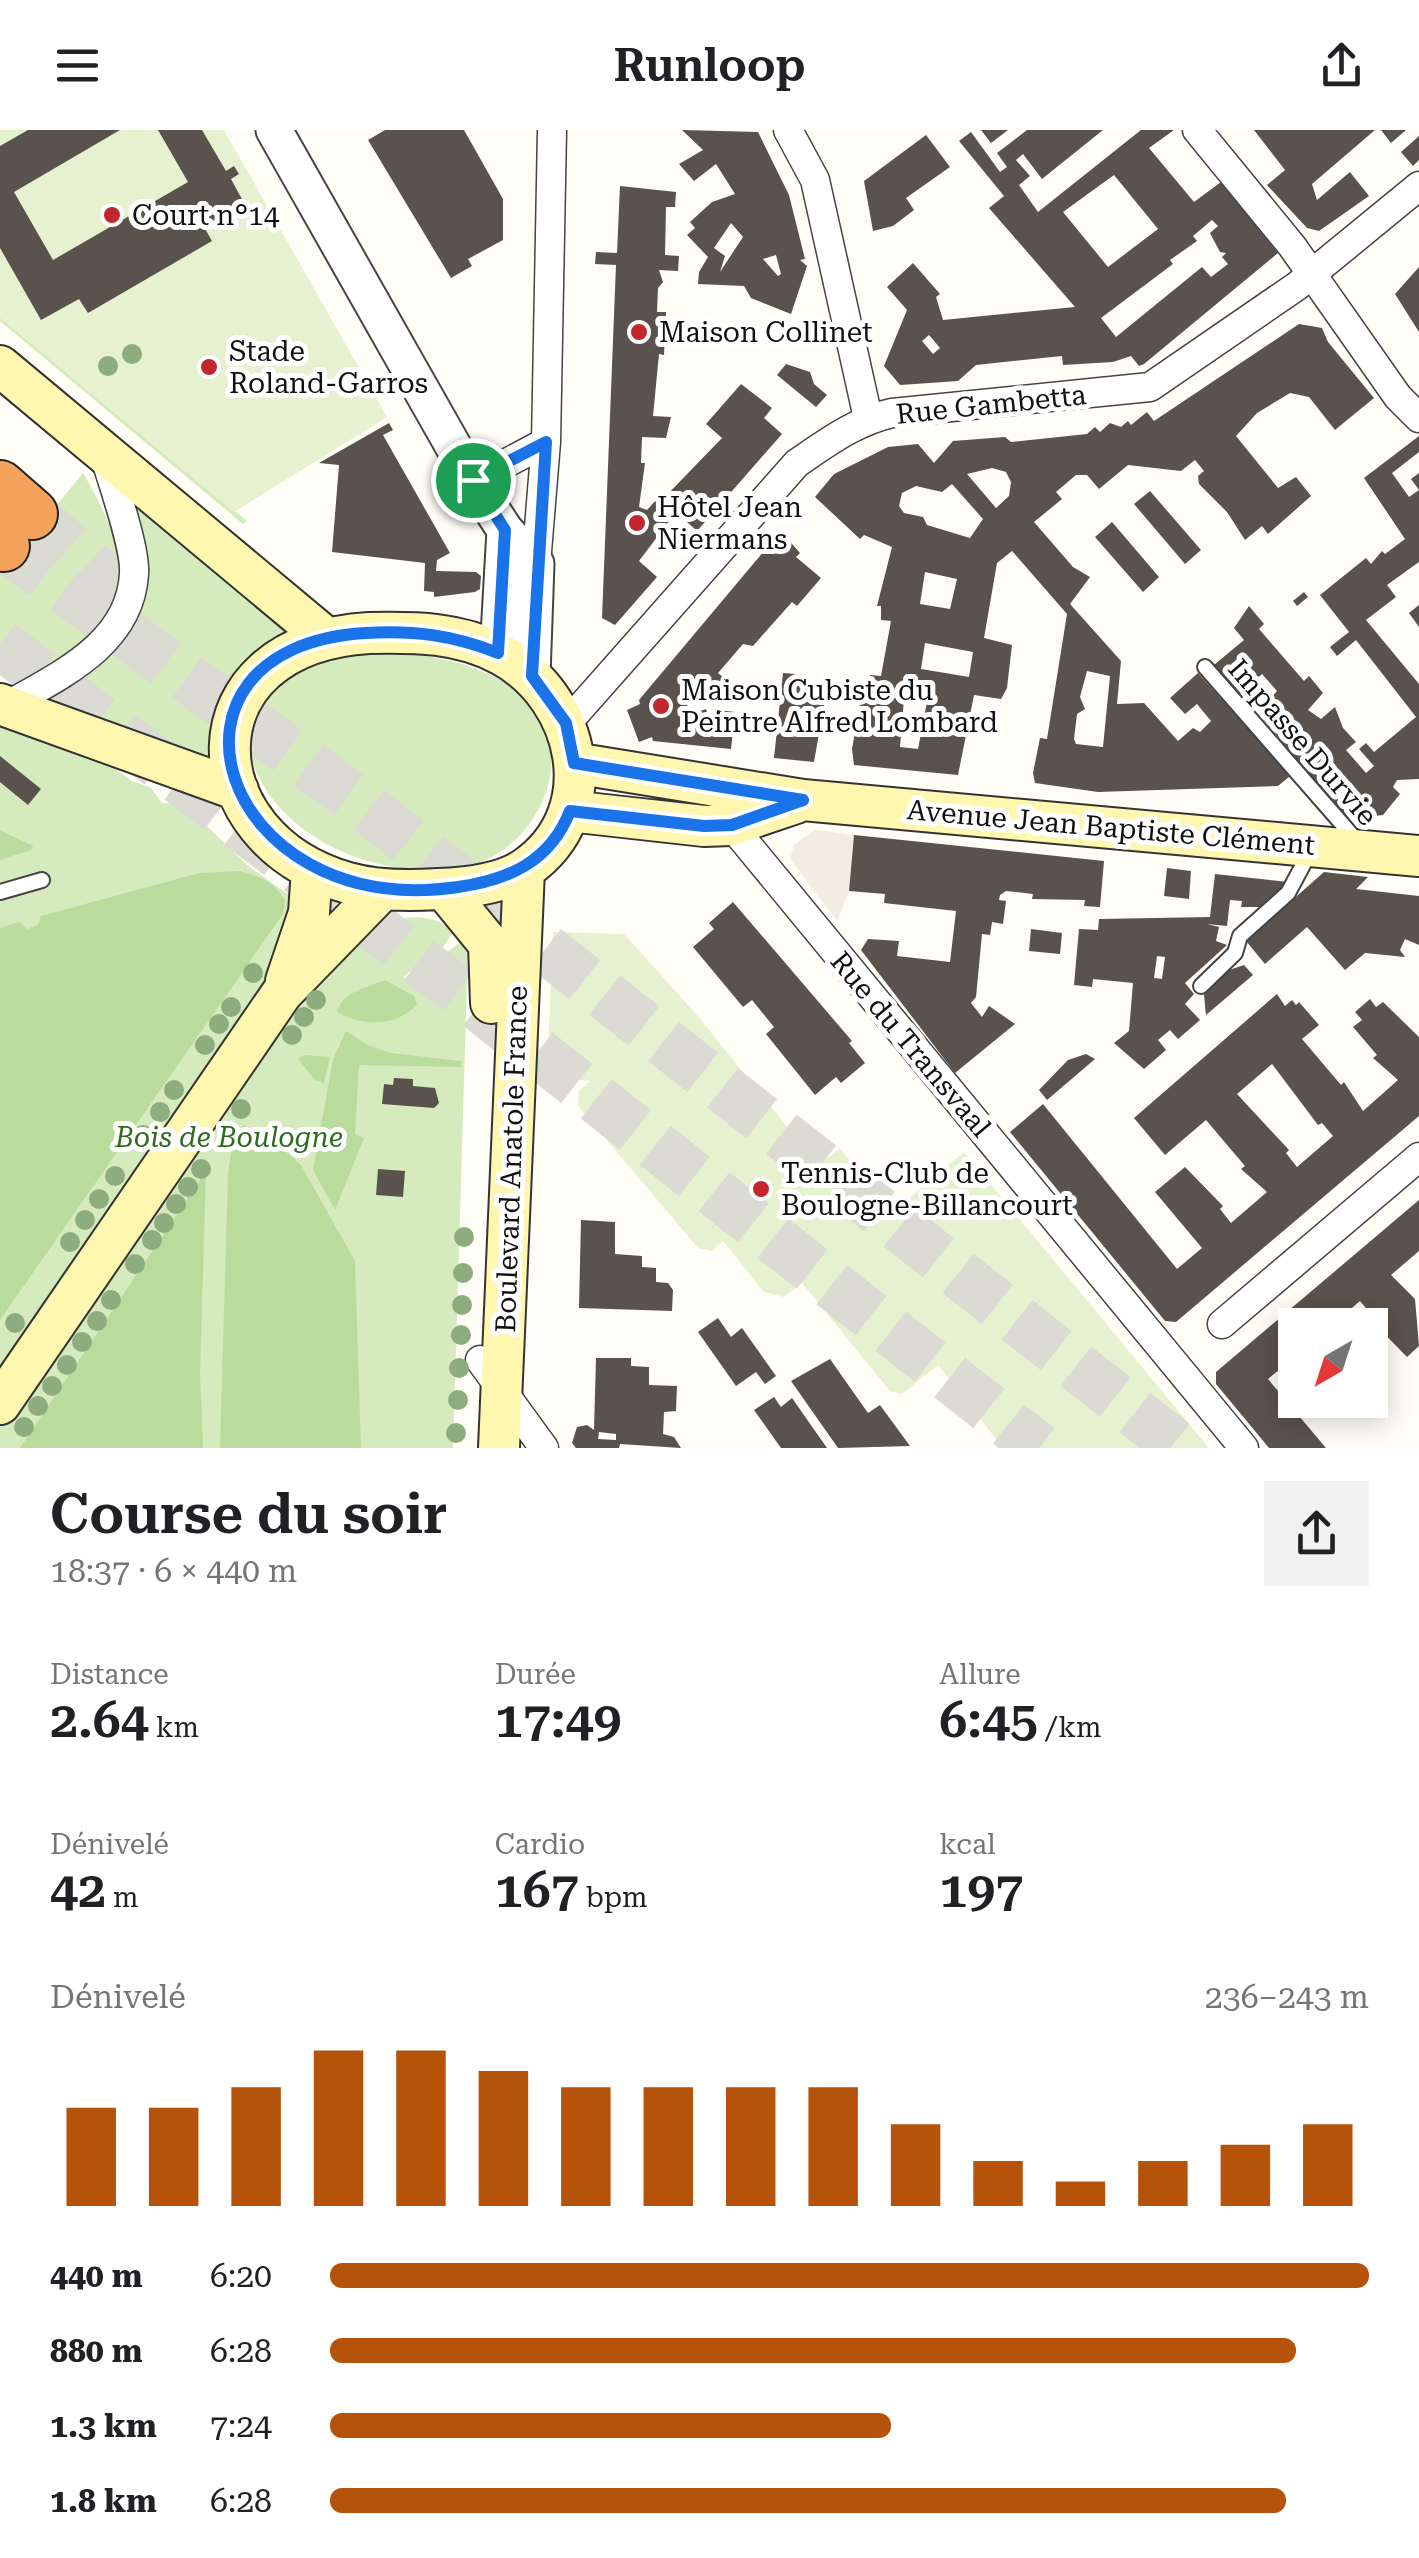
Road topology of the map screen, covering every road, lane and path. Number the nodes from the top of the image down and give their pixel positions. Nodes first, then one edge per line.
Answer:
1 (274, 130) edge
2 (552, 130) edge
3 (788, 130) edge
4 (1197, 130) edge
5 (1419, 186) edge
6 (1312, 275) junction
7 (0, 366) edge
8 (868, 418) junction
9 (1419, 418) edge
10 (546, 442) junction
11 (104, 453) junction
12 (473, 480) junction
13 (505, 530) junction
14 (536, 564) junction
15 (325, 637) junction
16 (498, 653) junction
17 (1206, 667) dead end
18 (532, 676) junction
19 (3, 706) edge
20 (566, 723) junction
21 (574, 763) junction
22 (238, 790) junction
23 (803, 800) junction
24 (570, 811) junction
25 (732, 825) junction
26 (1313, 845) junction
27 (1364, 850) junction
28 (1419, 856) edge
29 (312, 869) junction
30 (524, 870) junction
31 (42, 880) dead end
32 (444, 889) junction
33 (382, 890) junction
34 (0, 892) edge
35 (1201, 986) dead end
36 (282, 992) junction
37 (1419, 1156) edge
38 (1222, 1324) dead end
39 (491, 1374) junction
40 (0, 1404) edge
41 (476, 1448) edge
42 (500, 1448) edge
43 (544, 1448) edge
44 (1244, 1448) edge

1 - 12 street
2 - 10 street
3 - 8 street
4 - 6 street
5 - 6 street, Rue Gambetta
6 - 8 street, Rue Gambetta
6 - 9 street
7 - 11 main road
8 - 20 street, Rue Gambetta
10 - 12 street
10 - 14 street
11 - 15 main road
11 - 19 street
12 - 13 street
13 - 14 street
13 - 16 street
14 - 18 street
15 - 16 main road
15 - 22 main road
16 - 18 main road
17 - 27 lane, Impasse Durvie
18 - 20 main road
19 - 22 main road
20 - 21 main road
21 - 23 main road, Avenue Jean Baptiste Clément
21 - 24 main road
22 - 29 main road
23 - 25 main road, Avenue Jean Baptiste Clément
23 - 26 main road, Avenue Jean Baptiste Clément
24 - 25 main road, Avenue Jean Baptiste Clément
24 - 30 main road
25 - 44 street, Rue du Transvaal
26 - 27 main road, Avenue Jean Baptiste Clément
26 - 35 lane
27 - 28 main road, Avenue Jean Baptiste Clément
29 - 33 main road
29 - 36 main road
30 - 32 main road
30 - 39 main road, Boulevard Anatole France
31 - 34 lane
32 - 33 main road
32 - 39 main road, Boulevard Anatole France
33 - 36 main road
36 - 40 main road
37 - 38 street
39 - 41 main road, Boulevard Anatole France
39 - 42 main road, Boulevard Anatole France
39 - 43 street

